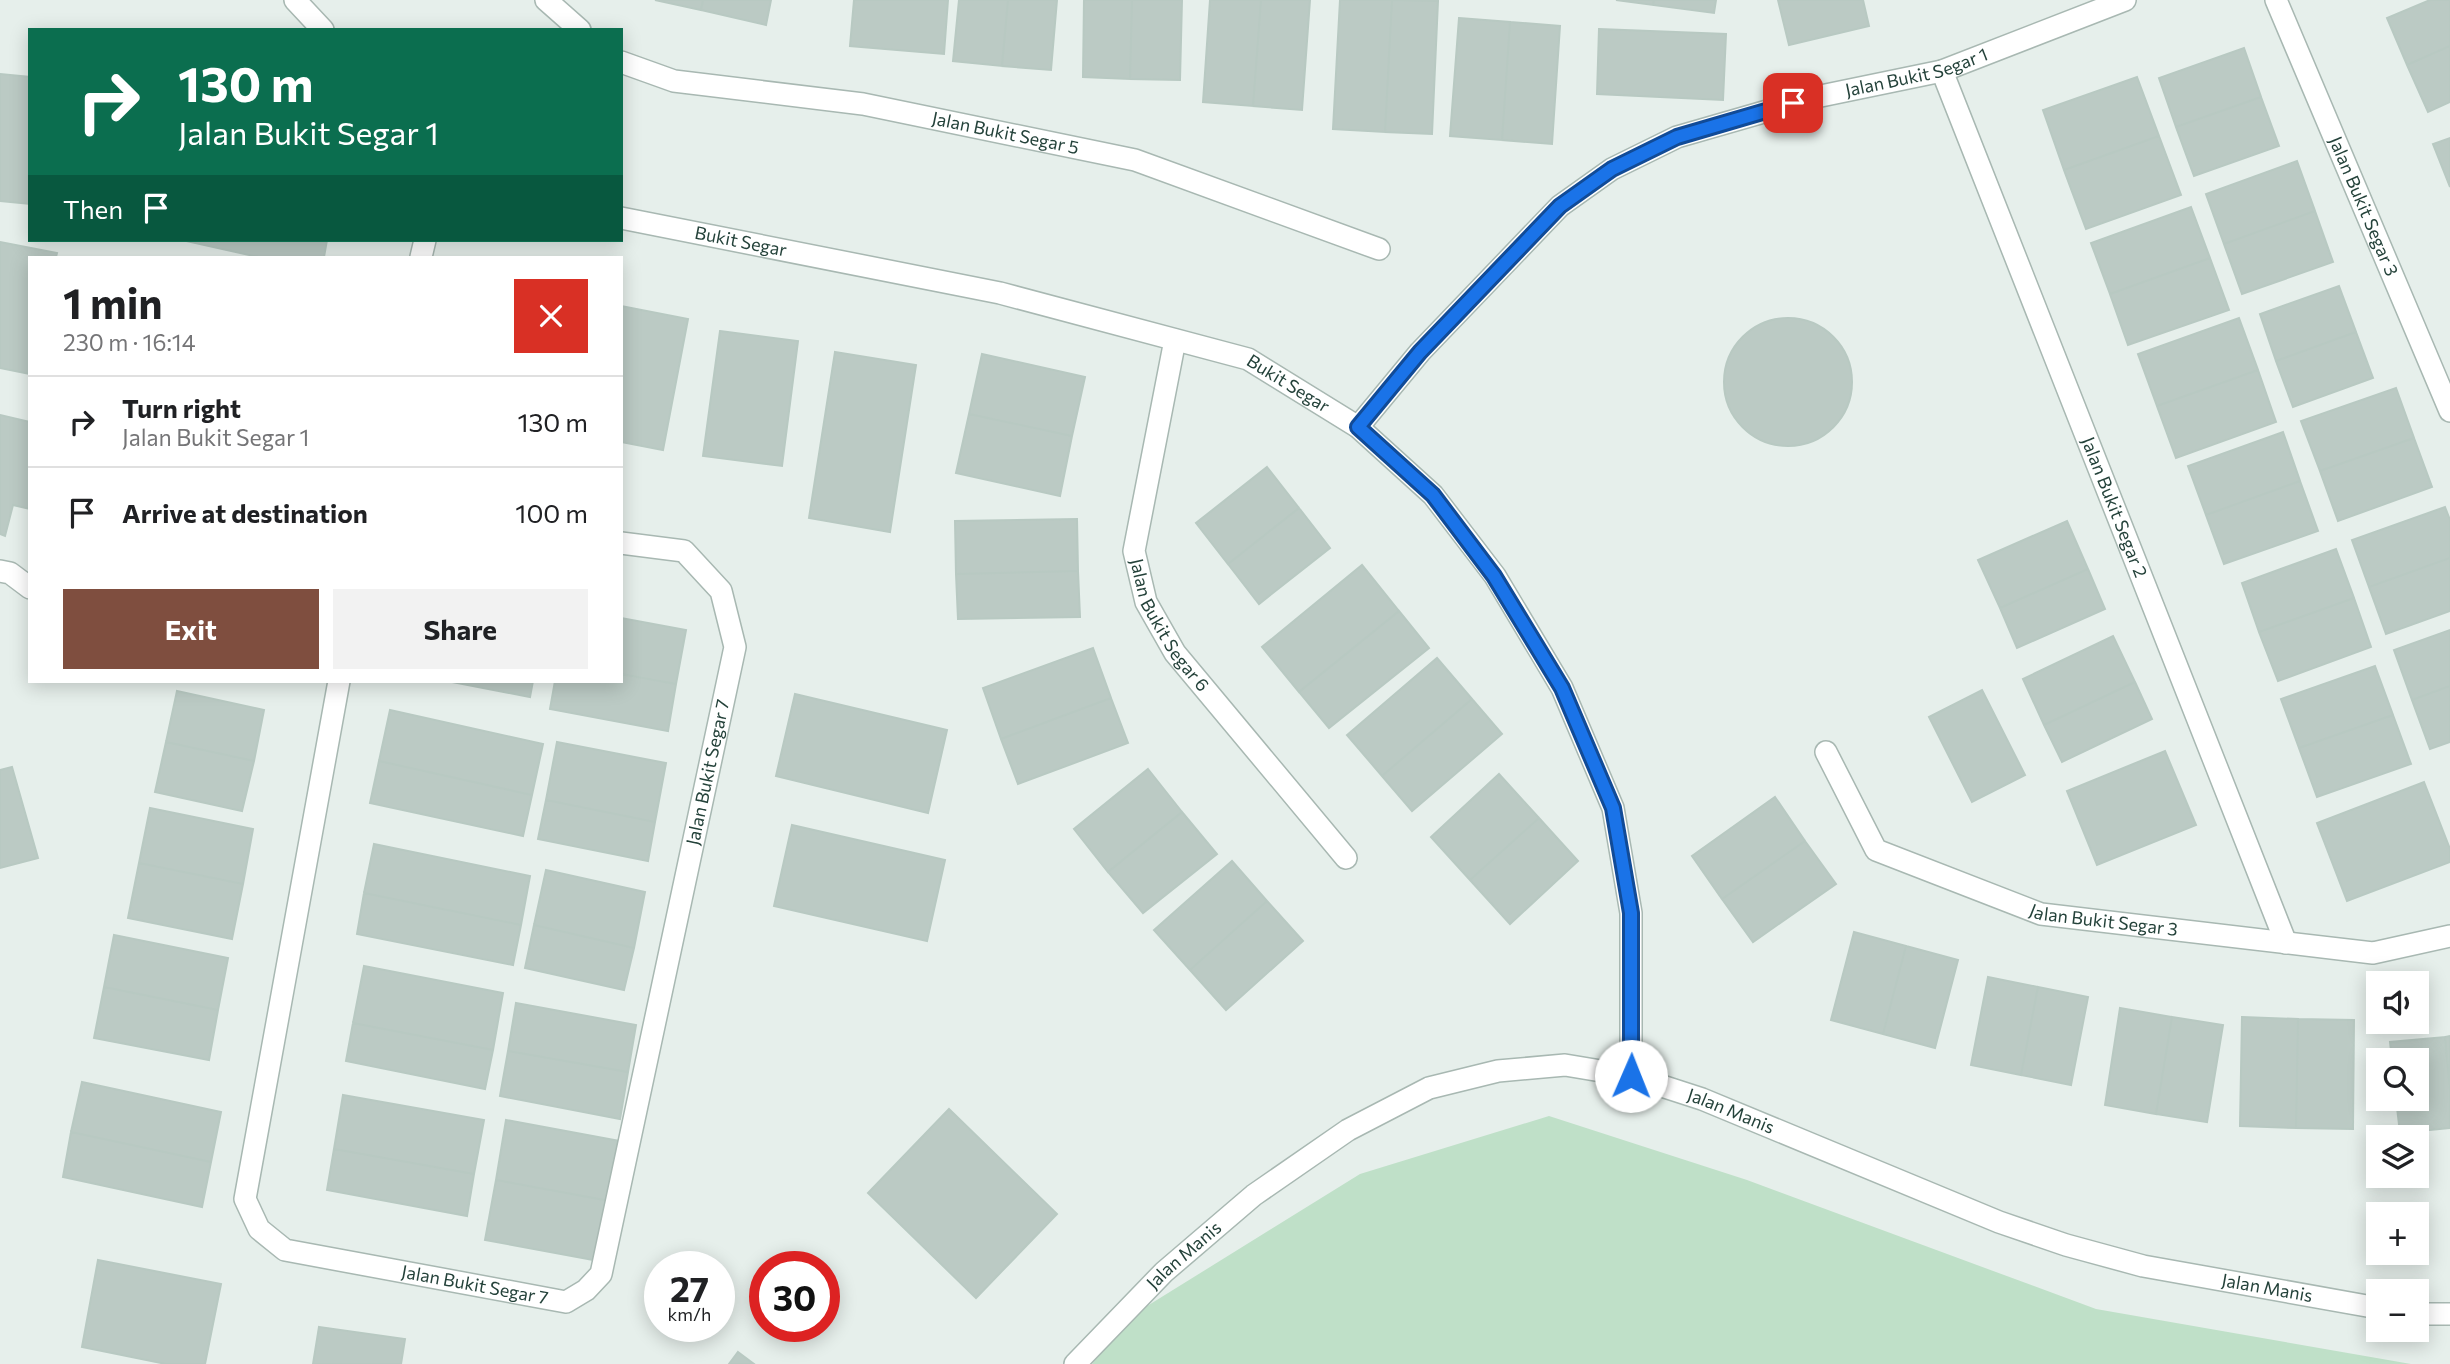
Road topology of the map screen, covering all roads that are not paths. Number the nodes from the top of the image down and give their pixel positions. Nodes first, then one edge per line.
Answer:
1 (295, 0) edge
2 (546, 0) edge
3 (2125, 0) edge
4 (2276, 0) edge
5 (321, 28) edge
6 (578, 28) edge
7 (623, 63) edge
8 (1942, 71) junction
9 (623, 218) edge
10 (1379, 249) dead end
11 (1175, 340) junction
12 (2450, 411) edge
13 (1358, 427) junction
14 (623, 543) edge
15 (0, 571) edge
16 (28, 586) edge
17 (339, 683) edge
18 (1826, 752) dead end
19 (1346, 858) dead end
20 (2450, 936) edge
21 (2286, 943) junction
22 (1631, 1076) junction
23 (2366, 1306) edge
24 (2429, 1314) edge
25 (2450, 1314) edge
26 (1075, 1364) edge

1 - 5 street
2 - 6 street
3 - 8 street, Jalan Bukit Segar 1
4 - 12 street, Jalan Bukit Segar 3
7 - 10 street, Jalan Bukit Segar 5
8 - 13 street, Jalan Bukit Segar 1
8 - 21 street, Jalan Bukit Segar 2
9 - 11 street, Bukit Segar
11 - 13 street, Bukit Segar
11 - 19 street, Jalan Bukit Segar 6
13 - 22 street, Bukit Segar
14 - 17 street, Jalan Bukit Segar 7
15 - 16 street
18 - 21 street, Jalan Bukit Segar 3
20 - 21 street, Jalan Bukit Segar 3
22 - 23 street, Jalan Manis
22 - 26 street, Jalan Manis
24 - 25 street

